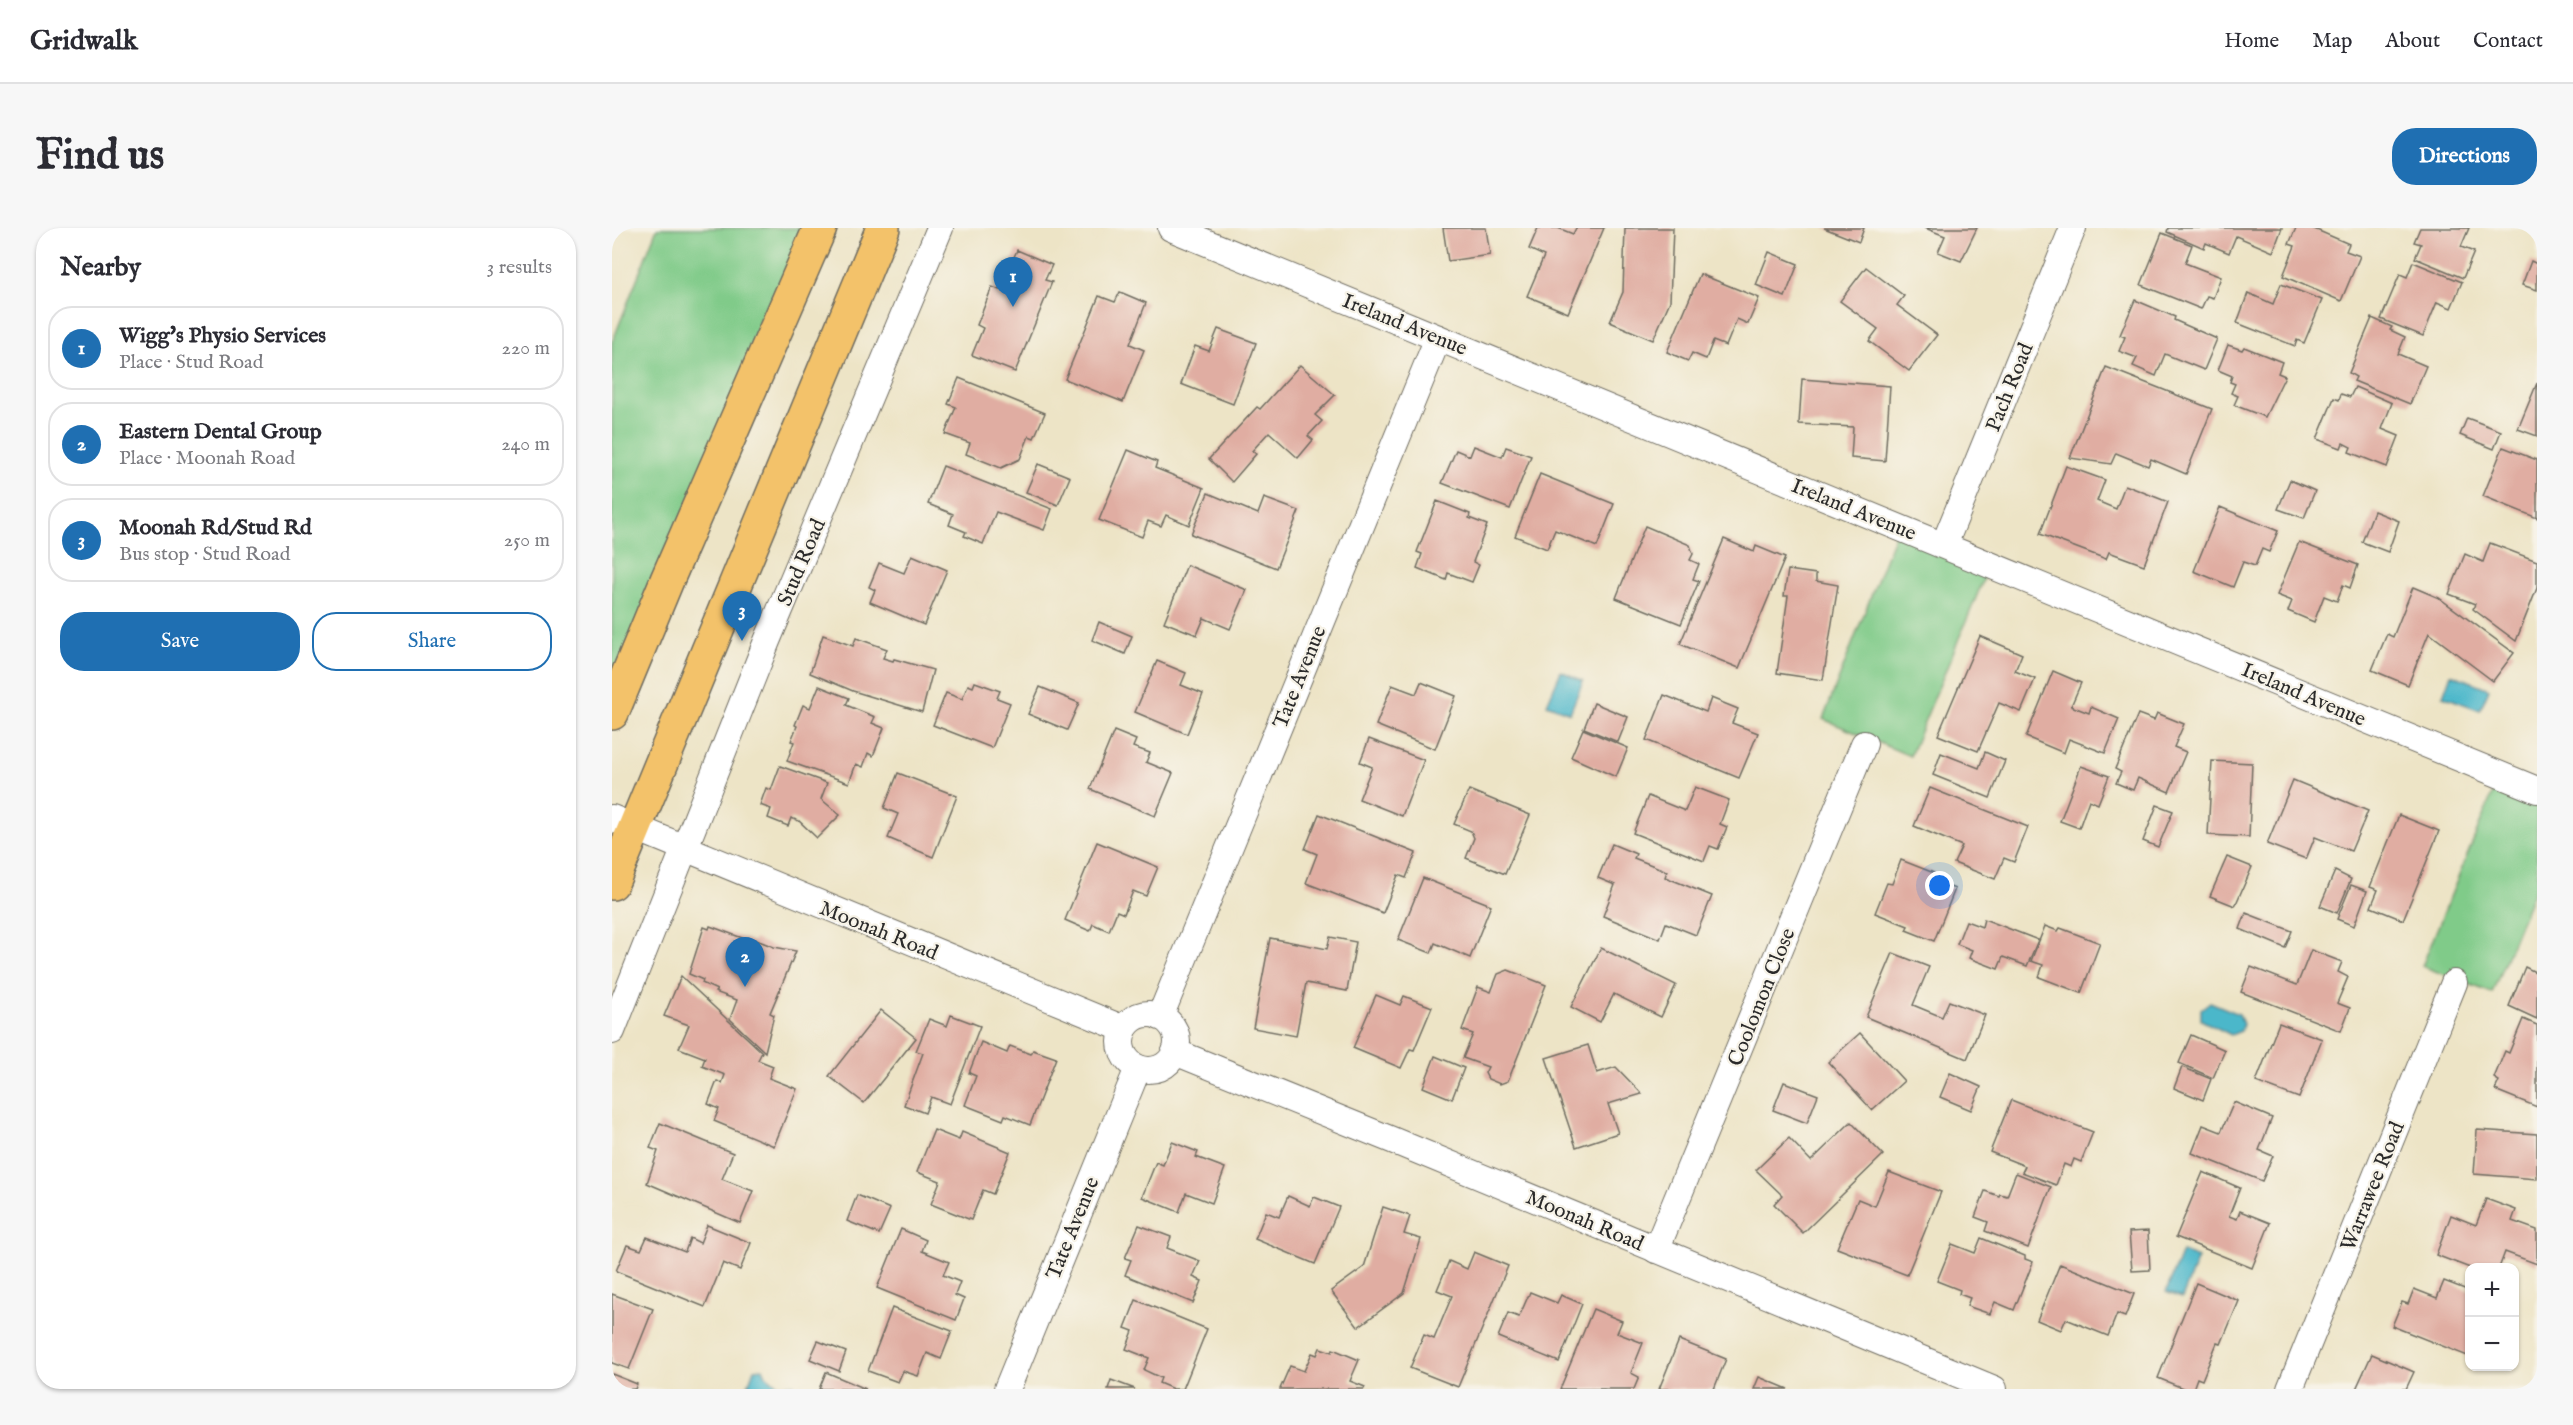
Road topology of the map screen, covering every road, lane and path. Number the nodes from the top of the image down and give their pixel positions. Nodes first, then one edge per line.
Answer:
1 (819, 228) edge
2 (883, 228) edge
3 (940, 228) edge
4 (1171, 228) edge
5 (2073, 228) edge
6 (1438, 338) junction
7 (1944, 545) junction
8 (612, 713) edge
9 (1864, 744) dead end
10 (2536, 788) edge
11 (623, 823) edge
12 (686, 850) junction
13 (612, 883) edge
14 (2454, 983) dead end
15 (1160, 1017) junction
16 (1124, 1029) junction
17 (612, 1031) edge
18 (1175, 1052) junction
19 (1138, 1068) junction
20 (1656, 1250) junction
21 (1007, 1389) edge
22 (1994, 1389) edge
23 (2290, 1389) edge

1 - 8 main road
2 - 11 main road
3 - 12 street, Stud Road
4 - 6 street, Ireland Avenue
5 - 7 street, Pach Road
6 - 7 street, Ireland Avenue
6 - 15 street, Tate Avenue
7 - 10 street, Ireland Avenue
9 - 20 street, Coolomon Close
11 - 12 street, Moonah Road
11 - 13 main road
12 - 16 street, Moonah Road
12 - 17 street, Stud Road
14 - 23 street, Warrawee Road
15 - 16 street
15 - 18 street
16 - 19 street
18 - 19 street
18 - 20 street, Moonah Road
19 - 21 street, Tate Avenue
20 - 22 street, Moonah Road

